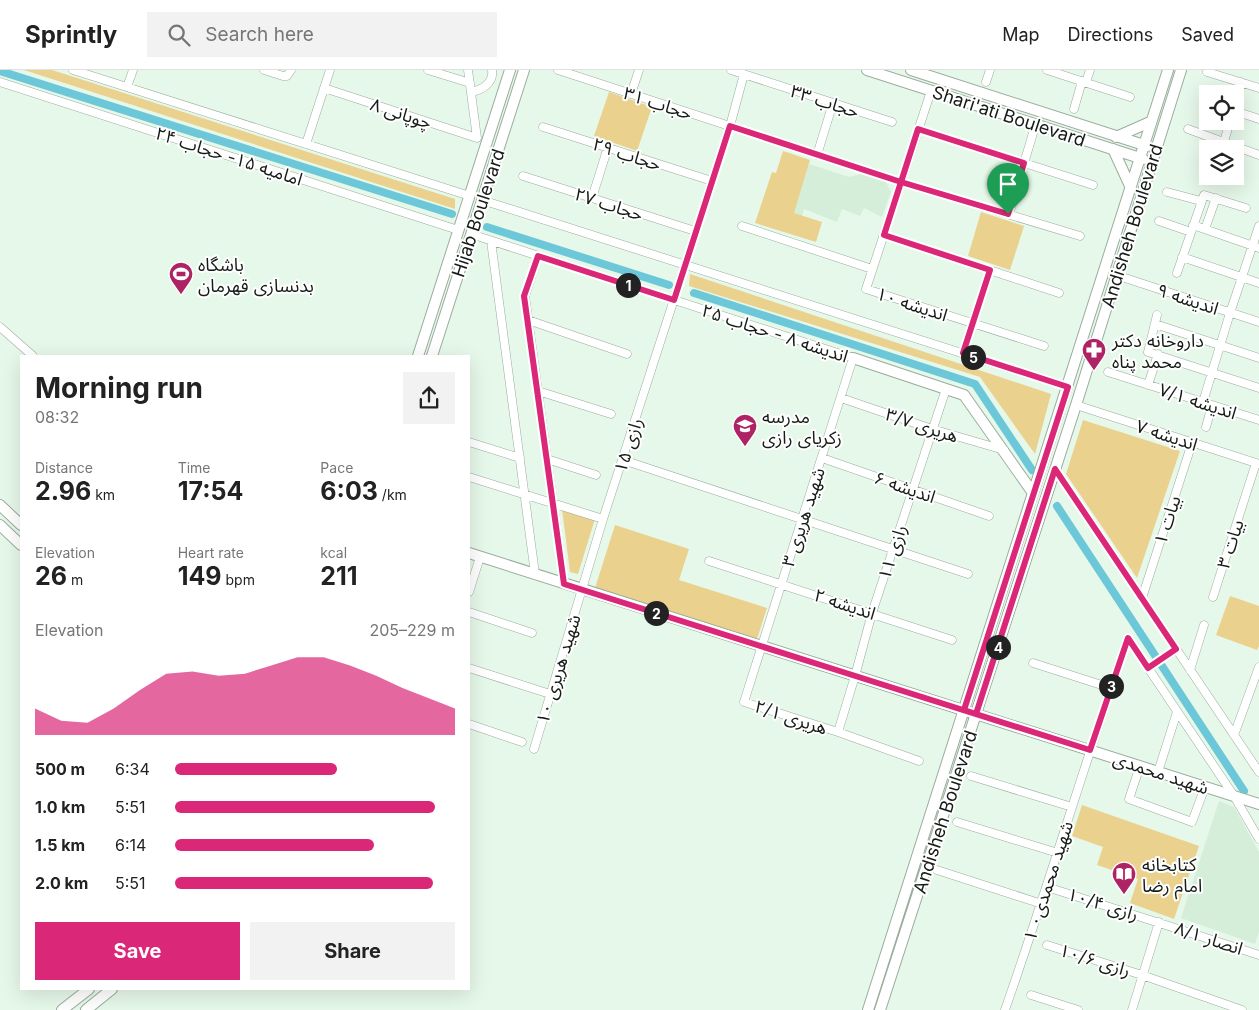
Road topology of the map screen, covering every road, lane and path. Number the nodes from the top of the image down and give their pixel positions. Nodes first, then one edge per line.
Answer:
1 (73, 70) edge
2 (133, 70) edge
3 (264, 70) edge
4 (330, 70) edge
5 (428, 70) edge
6 (468, 70) edge
7 (510, 70) edge
8 (524, 70) edge
9 (558, 70) edge
10 (639, 70) edge
11 (731, 70) edge
12 (867, 70) edge
13 (910, 70) edge
14 (990, 70) edge
15 (1047, 70) edge
16 (1090, 70) edge
17 (1168, 70) edge
18 (1181, 70) edge
19 (1206, 72) dead end
20 (289, 73) edge
21 (492, 73) edge
22 (744, 74) junction
23 (0, 82) edge
24 (986, 82) dead end
25 (1084, 82) junction
26 (1241, 82) junction
27 (470, 83) junction
28 (1240, 85) edge
29 (127, 87) junction
30 (324, 88) junction
31 (1259, 88) edge
32 (931, 91) junction
33 (471, 92) junction
34 (631, 94) junction
35 (1130, 97) dead end
36 (833, 103) junction
37 (1074, 109) dead end
38 (1244, 114) edge
39 (1259, 119) edge
40 (892, 122) dead end
41 (1150, 122) junction
42 (730, 126) junction
43 (542, 127) dead end
44 (918, 129) junction
45 (1188, 129) dead end
46 (1033, 133) dead end
47 (1116, 136) junction
48 (1218, 140) edge
49 (306, 144) junction
50 (1143, 145) junction
51 (608, 148) junction
52 (1113, 149) junction
53 (1156, 149) junction
54 (1244, 149) edge
55 (817, 155) junction
56 (1259, 155) edge
57 (1139, 158) junction
58 (1152, 162) junction
59 (1024, 163) junction
60 (523, 176) dead end
61 (712, 182) junction
62 (901, 182) junction
63 (1094, 185) dead end
64 (1130, 186) junction
65 (1167, 192) dead end
66 (470, 196) junction
67 (592, 198) junction
68 (1216, 198) junction
69 (482, 200) junction
70 (1201, 201) junction
71 (1246, 208) dead end
72 (1008, 214) junction
73 (1159, 221) dead end
74 (742, 226) dead end
75 (1259, 226) edge
76 (1192, 229) junction
77 (1205, 229) junction
78 (458, 230) junction
79 (695, 231) junction
80 (472, 234) junction
81 (884, 235) junction
82 (1080, 236) dead end
83 (490, 241) junction
84 (1256, 247) edge
85 (538, 256) junction
86 (1182, 257) junction
87 (684, 265) junction
88 (872, 269) junction
89 (990, 270) junction
90 (1177, 272) dead end
91 (1116, 275) junction
92 (1242, 276) junction
93 (1259, 282) edge
94 (1059, 293) dead end
95 (674, 300) junction
96 (1230, 313) junction
97 (1157, 315) dead end
98 (528, 320) junction
99 (1259, 322) edge
100 (973, 323) junction
101 (1155, 324) junction
102 (0, 327) edge
103 (1221, 344) junction
104 (1044, 346) dead end
105 (963, 353) junction
106 (627, 354) dead end
107 (1158, 354) junction
108 (32, 355) edge
109 (418, 355) edge
110 (432, 355) edge
111 (854, 358) junction
112 (1259, 358) edge
113 (1108, 372) dead end
114 (1212, 372) junction
115 (1148, 385) junction
116 (1068, 387) junction
117 (1259, 388) edge
118 (946, 389) junction
119 (538, 391) junction
120 (841, 398) junction
121 (1203, 402) junction
122 (1212, 405) junction
123 (1076, 406) junction
124 (611, 414) dead end
125 (1259, 420) edge
126 (1206, 427) dead end
127 (932, 429) junction
128 (470, 442) edge
129 (1192, 443) junction
130 (1004, 450) junction
131 (520, 458) junction
132 (822, 458) junction
133 (547, 459) junction
134 (623, 460) junction
135 (1257, 464) edge
136 (1055, 469) junction
137 (596, 475) dead end
138 (470, 477) edge
139 (912, 489) junction
140 (1032, 494) junction
141 (525, 495) junction
142 (553, 503) junction
143 (2, 511) edge
144 (989, 516) dead end
145 (802, 518) junction
146 (603, 519) junction
147 (0, 524) edge
148 (20, 524) edge
149 (20, 543) edge
150 (893, 549) junction
151 (470, 553) edge
152 (480, 557) junction
153 (709, 561) dead end
154 (535, 574) junction
155 (968, 574) dead end
156 (564, 584) junction
157 (782, 584) junction
158 (470, 589) edge
159 (582, 589) junction
160 (1213, 597) dead end
161 (1142, 598) junction
162 (470, 612) edge
163 (872, 613) junction
164 (1204, 625) dead end
165 (532, 633) dead end
166 (952, 640) dead end
167 (762, 646) junction
168 (1176, 649) junction
169 (1033, 663) dead end
170 (1259, 667) edge
171 (470, 668) edge
172 (1148, 668) junction
173 (1190, 670) junction
174 (855, 676) junction
175 (1111, 688) junction
176 (550, 694) junction
177 (744, 702) joint
178 (964, 710) junction
179 (1177, 712) junction
180 (976, 714) junction
181 (470, 724) edge
182 (838, 732) junction
183 (1234, 735) junction
184 (522, 742) dead end
185 (534, 749) dead end
186 (1090, 750) junction
187 (919, 761) dead end
188 (1140, 766) junction
189 (1158, 772) junction
190 (1259, 772) edge
191 (971, 776) dead end
192 (1205, 787) junction
193 (1234, 796) junction
194 (1259, 804) edge
195 (1072, 807) junction
196 (957, 822) dead end
197 (1259, 838) edge
198 (1058, 853) junction
199 (937, 870) dead end
200 (1047, 887) junction
201 (1042, 904) junction
202 (1159, 922) junction
203 (1047, 945) dead end
204 (1259, 954) edge
205 (1142, 975) junction
206 (88, 990) edge
207 (111, 990) edge
208 (1032, 996) dead end
209 (62, 1010) edge
210 (86, 1010) edge
211 (868, 1010) edge
212 (880, 1010) edge
213 (1005, 1010) edge
214 (1078, 1010) edge
215 (1132, 1010) edge
216 (1242, 1010) edge

1 - 29 street, امامیه ۱۵- حجاب ۲۴
2 - 29 street
3 - 20 street
4 - 30 street
5 - 27 street
6 - 27 street
7 - 66 main road, Hijab Boulevard
8 - 69 main road, Hijab Boulevard
9 - 34 street, حجاب ۳۱
10 - 34 street
11 - 22 street, حجاب ۳۳
12 - 32 main road, Shari'ati Boulevard
13 - 47 main road, Shari'ati Boulevard
14 - 24 street
15 - 25 street
16 - 25 street
17 - 41 main road, Andisheh Boulevard
18 - 53 main road, Andisheh Boulevard
19 - 26 street
21 - 33 street
22 - 36 street, حجاب ۳۳
22 - 42 street, رازی ۱۵
23 - 78 street, امامیه ۱۵- حجاب ۲۴
25 - 35 street
25 - 37 street
26 - 28 street
26 - 31 street
27 - 33 street
29 - 49 street, امامیه ۱۵- حجاب ۲۴
30 - 33 street, چوپانی ۸
30 - 49 street
32 - 44 street
32 - 52 main road, Shari'ati Boulevard
34 - 42 street, حجاب ۳۱
36 - 40 street, حجاب ۳۳
36 - 55 street
38 - 39 street
41 - 47 main road
41 - 50 main road, Andisheh Boulevard
42 - 55 street, حجاب ۳۱
42 - 61 street, رازی ۱۵
43 - 51 street, حجاب ۲۹
44 - 59 street
44 - 62 street
45 - 48 street
46 - 59 street
47 - 50 main road, Shari'ati Boulevard
49 - 66 street, امامیه ۱۵- حجاب ۲۴
50 - 53 main road, Shari'ati Boulevard
50 - 57 main road, Andisheh Boulevard
51 - 61 street, حجاب ۲۹
51 - 67 street
52 - 57 main road, Shari'ati Boulevard
52 - 64 main road
53 - 58 main road, Andisheh Boulevard
54 - 56 street
55 - 62 street, حجاب ۳۱
57 - 58 main road, Shari'ati Boulevard
57 - 64 main road, Andisheh Boulevard
58 - 91 main road, Andisheh Boulevard
59 - 63 street
59 - 72 street
60 - 67 street, حجاب ۲۷
61 - 79 street, رازی ۱۵
62 - 72 street, حجاب ۳۱
62 - 81 street
64 - 116 main road, Andisheh Boulevard
65 - 70 street
66 - 78 main road, Hijab Boulevard
67 - 79 street, حجاب ۲۷
68 - 70 street
68 - 71 street
68 - 77 street
69 - 80 main road, Hijab Boulevard
69 - 87 street
70 - 76 street
72 - 82 street, حجاب ۳۱
73 - 76 street
74 - 88 street
75 - 84 street
76 - 77 street
76 - 86 street
77 - 84 street
78 - 109 main road, Hijab Boulevard
79 - 87 street, رازی ۱۵
80 - 83 street, اندیشه ۸ - حجاب ۲۵
80 - 110 main road, Hijab Boulevard
81 - 88 street
81 - 89 street
83 - 85 street, اندیشه ۸ - حجاب ۲۵
83 - 131 street
84 - 92 street
85 - 95 street, اندیشه ۸ - حجاب ۲۵
85 - 98 street
86 - 90 street
86 - 92 street
87 - 95 street, رازی ۱۵
87 - 105 street
88 - 100 street, اندیشه ۱۰
89 - 94 street
89 - 100 street
91 - 96 street, اندیشه ۹
91 - 123 main road, Andisheh Boulevard
92 - 93 street
92 - 96 street
95 - 111 street, اندیشه ۸ - حجاب ۲۵
95 - 134 street, رازی ۱۵
96 - 99 street, اندیشه ۹
96 - 103 street
97 - 101 street
98 - 106 street
98 - 119 street
100 - 104 street, اندیشه ۱۰
100 - 105 street
101 - 103 street
101 - 107 street
102 - 108 street
103 - 112 street
103 - 114 street
105 - 116 street
107 - 114 street
107 - 115 street
111 - 118 main road, اندیشه ۸ - حجاب ۲۵
111 - 120 street, شهید هریری ۳
113 - 115 street, اندیشه ۷/۱
114 - 117 street
114 - 121 street
115 - 121 street, اندیشه ۷/۱
116 - 140 main road, Andisheh Boulevard
118 - 127 street, رازی ۱۱
118 - 130 main road, اندیشه ۸ - حجاب ۲۵
119 - 124 street
119 - 133 street
120 - 127 street, هریری ۳/۷
120 - 132 street, شهید هریری ۳
121 - 122 street, اندیشه ۷/۱
122 - 125 street, اندیشه ۷/۱
122 - 126 street
123 - 129 street, اندیشه ۷
123 - 136 main road, Andisheh Boulevard
127 - 130 street, هریری ۳/۷
127 - 139 street, رازی ۱۱
128 - 131 street
129 - 135 street, اندیشه ۷
129 - 161 street, بیات ۱
130 - 140 main road, اندیشه ۸ - حجاب ۲۵
131 - 141 street
132 - 139 street, اندیشه ۶
132 - 145 street, شهید هریری ۳
133 - 137 street
133 - 142 street
134 - 145 street
134 - 146 street, رازی ۱۵
135 - 160 street, بیات ۳
136 - 161 street
136 - 180 main road, Andisheh Boulevard
138 - 141 street
139 - 144 street, اندیشه ۶
139 - 150 street, رازی ۱۱
140 - 178 main road, Andisheh Boulevard
141 - 142 street
141 - 154 street
142 - 146 street
142 - 156 street
143 - 148 main road
145 - 150 street
145 - 157 street, شهید هریری ۳
146 - 159 street, رازی ۱۵
147 - 149 main road
150 - 155 street
150 - 163 street, رازی ۱۱
151 - 152 main road, شهید محمدی
152 - 154 main road, شهید محمدی
152 - 158 street
153 - 157 street, اندیشه ۲
154 - 156 main road, شهید محمدی
156 - 159 main road, شهید محمدی
157 - 163 street, اندیشه ۲
157 - 167 street, شهید هریری ۳
159 - 167 main road, شهید محمدی
159 - 176 street, شهید هریری ۱۰
161 - 168 street
162 - 165 street
163 - 166 street, اندیشه ۲
163 - 174 street, رازی ۱۱
164 - 173 street
167 - 174 main road, شهید محمدی
167 - 177 street, شهید هریری ۳
168 - 172 street
168 - 173 street
169 - 175 street
170 - 183 street
171 - 176 street
172 - 175 street, شهید محمدی۰ ۱
172 - 179 street
173 - 183 street
174 - 178 main road, شهید محمدی
174 - 182 street, رازی ۱۱
175 - 186 street, شهید محمدی۰ ۱
176 - 185 street, شهید هریری ۱۰
177 - 182 street, هریری ۲/۱
178 - 180 main road, شهید محمدی
178 - 211 main road, Andisheh Boulevard
179 - 189 street
179 - 193 street
180 - 186 main road, شهید محمدی
180 - 212 main road, Andisheh Boulevard
181 - 184 street
182 - 187 street, هریری ۲/۱
183 - 190 street
186 - 188 main road, شهید محمدی
186 - 195 street, شهید محمدی۰ ۱
188 - 189 main road, شهید محمدی
188 - 192 street
189 - 192 main road, شهید محمدی
191 - 195 street
192 - 193 main road, شهید محمدی
193 - 194 main road, شهید محمدی
193 - 197 street
195 - 198 street, شهید محمدی۰ ۱
196 - 198 street
198 - 200 street, شهید محمدی۰ ۱
199 - 201 street
200 - 201 street, شهید محمدی۰ ۱
200 - 202 street, رازی ۱۰/۴
201 - 213 street, شهید محمدی۰ ۱
202 - 204 street, انصار ۸/۱
202 - 205 street
203 - 205 street, رازی ۱۰/۶
205 - 215 street
205 - 216 street, رازی ۱۰/۶
206 - 209 main road
207 - 210 main road
208 - 214 street

